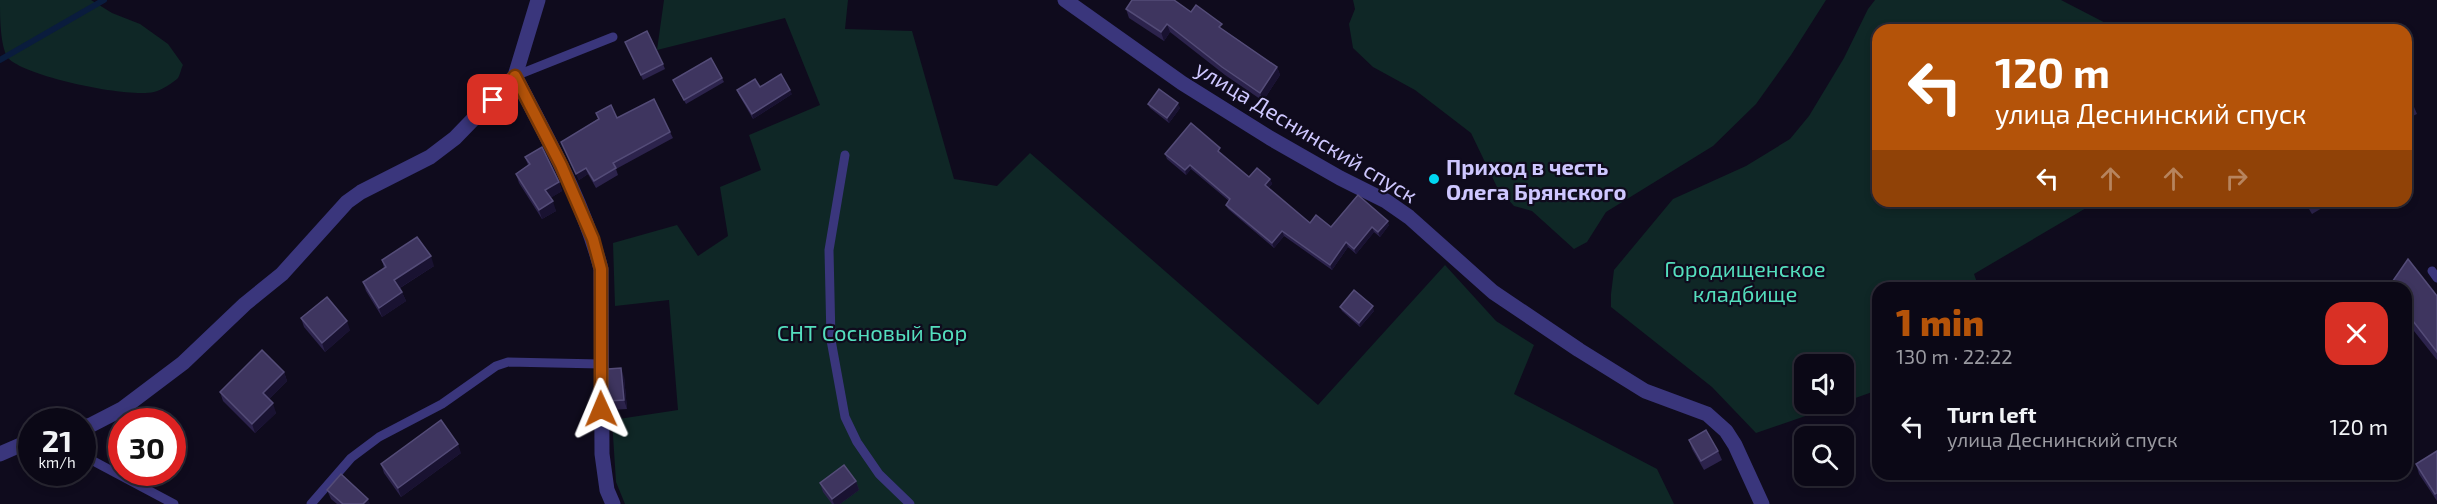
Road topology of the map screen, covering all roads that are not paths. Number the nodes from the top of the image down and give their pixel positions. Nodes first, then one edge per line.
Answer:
1 (538, 0) edge
2 (1065, 0) edge
3 (614, 37) dead end
4 (515, 76) junction
5 (845, 155) dead end
6 (600, 364) junction
7 (96, 422) edge
8 (18, 446) edge
9 (0, 454) edge
10 (96, 462) edge
11 (174, 504) edge
12 (311, 504) edge
13 (613, 504) edge
14 (910, 504) edge
15 (1762, 504) edge

1 - 4 street
2 - 15 street, улица Деснинский спуск
3 - 4 lane
4 - 6 street
4 - 7 street
5 - 14 lane
6 - 12 lane
6 - 13 street
8 - 9 street
10 - 11 lane

